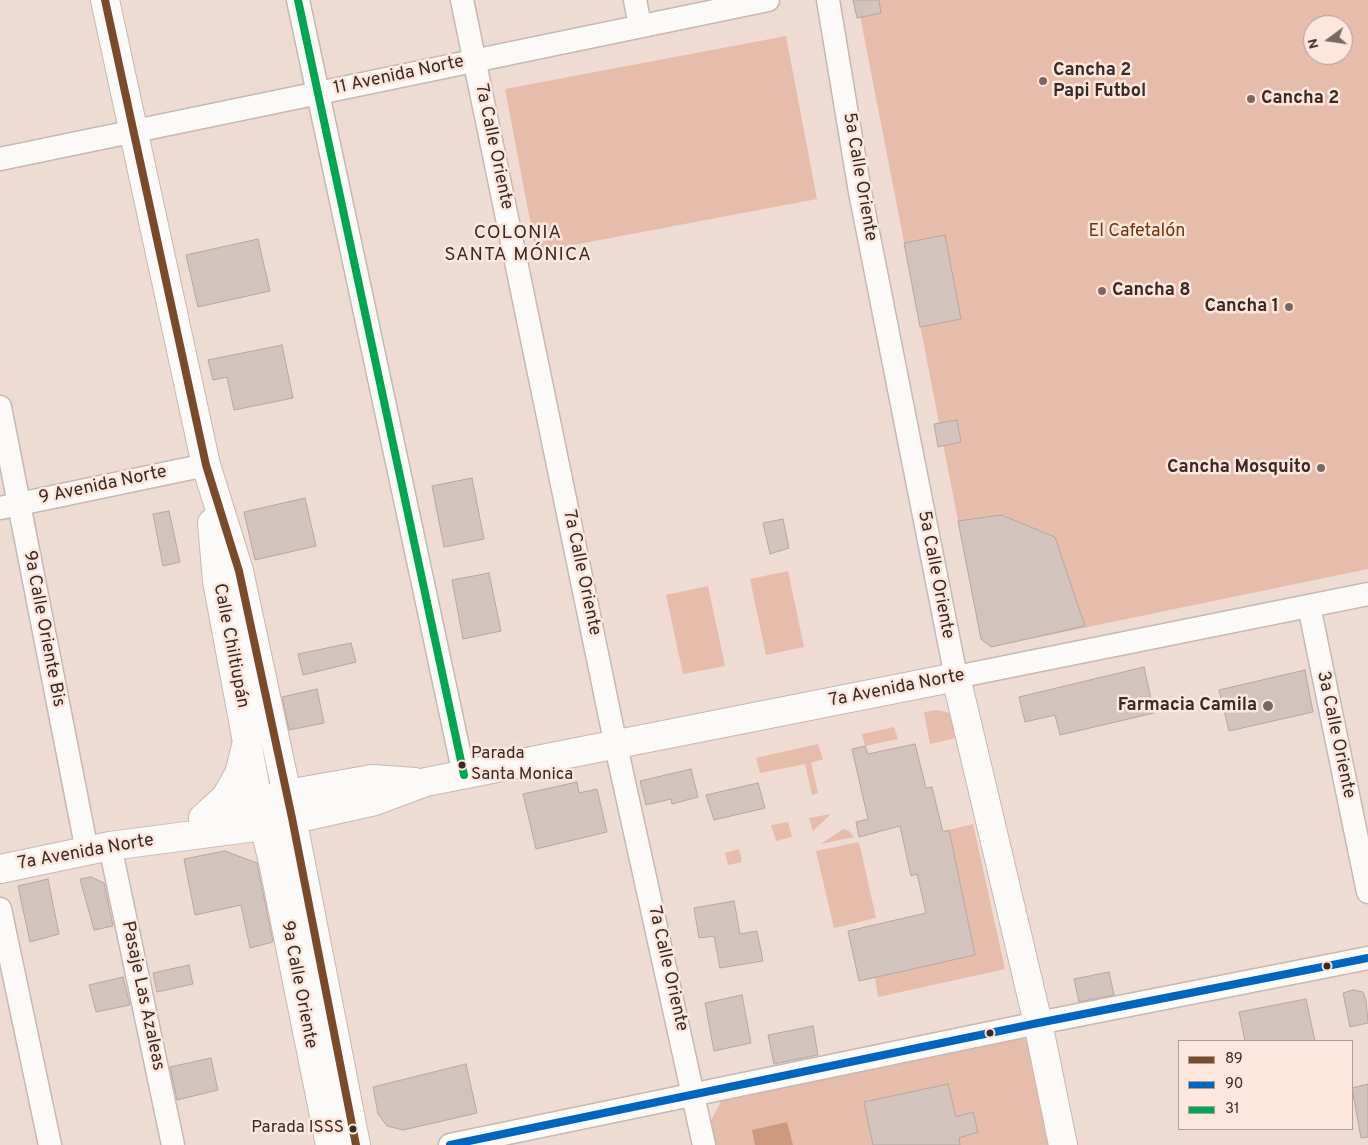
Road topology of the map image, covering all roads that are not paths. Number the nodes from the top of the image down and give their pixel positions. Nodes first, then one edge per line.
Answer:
1 (298, 0) edge
2 (462, 0) edge
3 (635, 0) edge
4 (768, 0) edge
5 (828, 0) edge
6 (108, 6) edge
7 (640, 25) junction
8 (474, 60) junction
9 (318, 93) junction
10 (135, 132) junction
11 (0, 159) edge
12 (0, 408) edge
13 (206, 465) junction
14 (9, 506) edge
15 (1368, 594) edge
16 (1308, 606) junction
17 (956, 677) junction
18 (248, 740) junction
19 (616, 746) junction
20 (464, 775) junction
21 (289, 806) junction
22 (260, 813) junction
23 (172, 838) junction
24 (98, 849) junction
25 (273, 862) junction
26 (0, 869) edge
27 (1368, 892) edge
28 (0, 909) edge
29 (1368, 958) edge
30 (1038, 1023) junction
31 (695, 1094) junction
32 (50, 1145) edge
33 (173, 1145) edge
34 (330, 1145) edge
35 (356, 1145) edge
36 (450, 1145) edge
37 (704, 1145) edge
38 (1063, 1145) edge

1 - 9 street
2 - 8 street, 7a Calle Oriente
3 - 7 street
4 - 7 street, 11 Avenida Norte
5 - 17 street, 5a Calle Oriente
6 - 10 main road, Calle Chiltiupán
7 - 8 street, 11 Avenida Norte
8 - 9 street, 11 Avenida Norte
8 - 19 street, 7a Calle Oriente
9 - 10 street, 11 Avenida Norte
9 - 20 street
10 - 11 street, 11 Avenida Norte
10 - 13 main road, Calle Chiltiupán
12 - 14 street, 9a Calle Oriente Bis
13 - 14 street, 9 Avenida Norte
13 - 18 main road, Calle Chiltiupán
13 - 21 main road, Calle Chiltiupán
14 - 24 street, 9a Calle Oriente Bis
15 - 16 street, 7a Avenida Norte
16 - 17 street, 7a Avenida Norte
16 - 27 street, 3a Calle Oriente
17 - 19 main road, 7a Avenida Norte
17 - 30 main road, 5a Calle Oriente
18 - 22 main road, Calle Chiltiupán
18 - 23 main road
19 - 20 main road, 7a Avenida Norte
19 - 31 street, 7a Calle Oriente
20 - 21 main road, 7a Avenida Norte
21 - 22 main road, 7a Avenida Norte
21 - 35 main road, 9a Calle Oriente
22 - 23 main road, 7a Avenida Norte
22 - 25 main road, 9a Calle Oriente
23 - 24 main road, 7a Avenida Norte
23 - 25 main road
24 - 26 main road, 7a Avenida Norte
24 - 33 street, Pasaje Las Azaleas
25 - 34 main road, 9a Calle Oriente
28 - 32 street
29 - 30 street
30 - 31 street
30 - 38 main road, 5a Calle Oriente
31 - 36 street
31 - 37 street, 7a Calle Oriente

